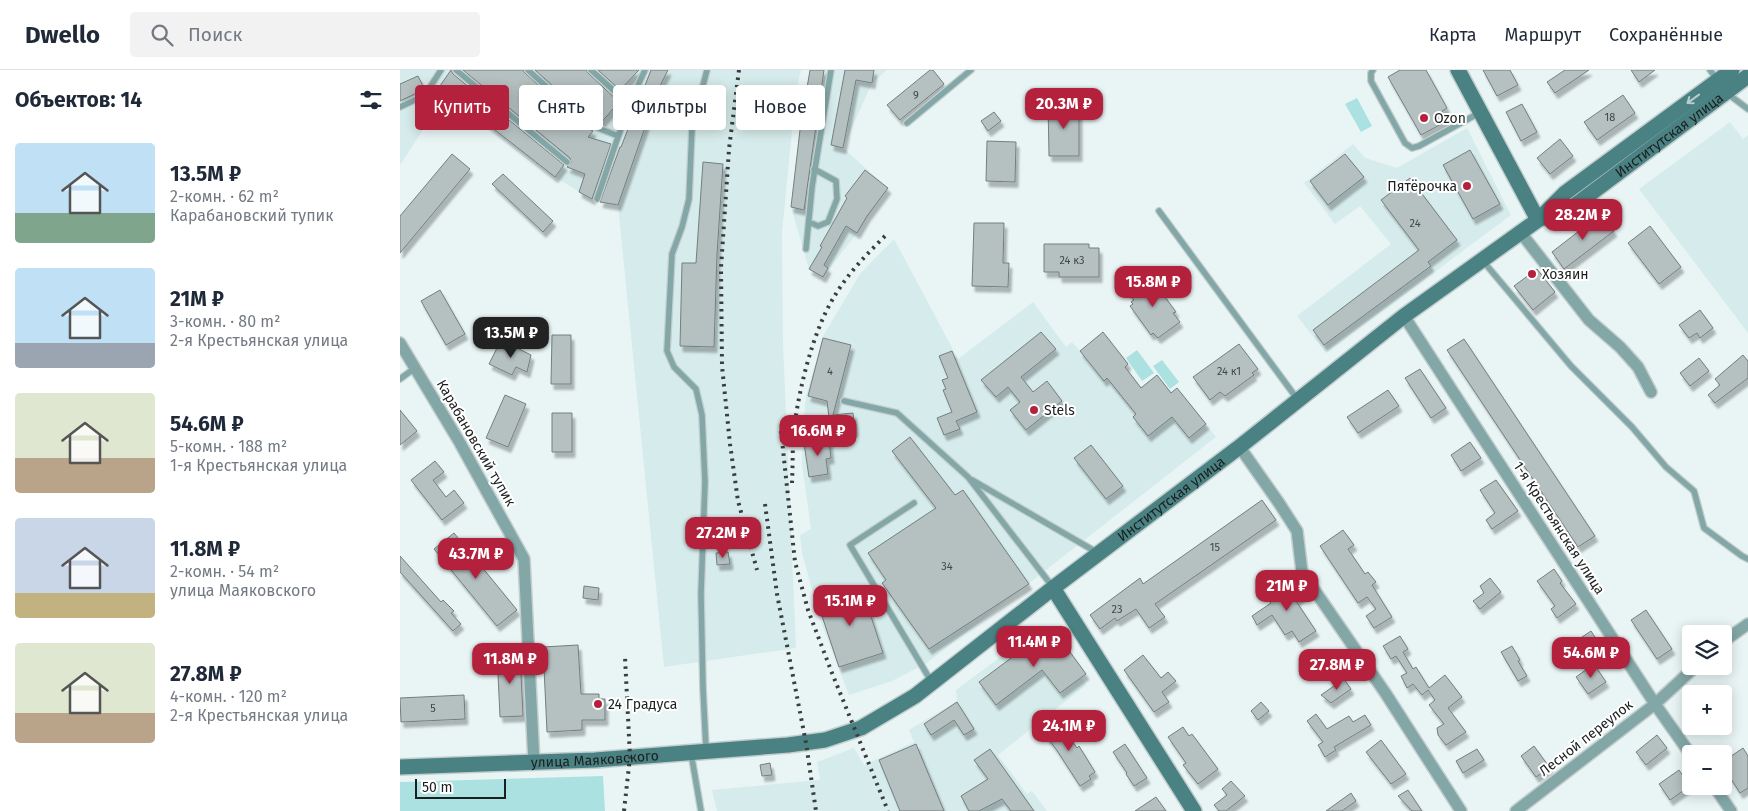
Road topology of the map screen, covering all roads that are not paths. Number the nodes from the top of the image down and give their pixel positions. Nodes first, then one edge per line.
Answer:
1 (441, 70) edge
2 (456, 70) edge
3 (528, 70) edge
4 (591, 70) edge
5 (645, 70) edge
6 (707, 70) edge
7 (831, 70) edge
8 (958, 70) edge
9 (971, 70) edge
10 (1373, 70) edge
11 (1458, 70) edge
12 (1732, 70) edge
13 (963, 76) junction
14 (1748, 76) edge
15 (1718, 81) edge
16 (639, 85) edge
17 (613, 90) edge
18 (400, 108) edge
19 (1748, 109) edge
20 (1481, 112) junction
21 (907, 123) dead end
22 (620, 130) edge
23 (618, 136) junction
24 (567, 162) dead end
25 (814, 169) junction
26 (597, 199) dead end
27 (1159, 211) dead end
28 (1538, 220) junction
29 (809, 222) junction
30 (1521, 233) junction
31 (806, 249) dead end
32 (1483, 261) junction
33 (1404, 316) junction
34 (400, 342) edge
35 (415, 368) junction
36 (400, 379) edge
37 (1651, 392) dead end
38 (1298, 400) junction
39 (844, 401) dead end
40 (1239, 446) junction
41 (968, 477) junction
42 (914, 504) dead end
43 (1099, 553) junction
44 (1748, 559) edge
45 (1053, 588) junction
46 (1748, 624) edge
47 (1732, 635) edge
48 (1686, 675) edge
49 (932, 683) junction
50 (1655, 704) junction
51 (788, 745) joint
52 (1684, 745) edge
53 (706, 752) junction
54 (690, 753) junction
55 (534, 763) junction
56 (400, 767) edge
57 (1720, 795) edge
58 (701, 811) edge
59 (1194, 811) edge
60 (1461, 811) edge
61 (1516, 811) edge
62 (1731, 811) edge

1 - 18 lane
2 - 24 lane
3 - 23 lane
4 - 17 lane
5 - 16 lane
6 - 53 lane
7 - 25 lane
8 - 13 lane
9 - 13 lane
10 - 20 lane
11 - 20 main road
12 - 15 main road, Институтская улица
13 - 21 lane
14 - 15 main road, Институтская улица
15 - 19 lane
15 - 28 main road, Институтская улица
20 - 28 main road
22 - 23 lane
23 - 26 lane
25 - 29 lane
25 - 29 lane
27 - 38 lane
28 - 30 main road, Институтская улица
29 - 31 lane
30 - 32 main road, Институтская улица
30 - 37 street
32 - 33 main road, Институтская улица
32 - 44 lane
33 - 38 main road, Институтская улица
33 - 50 street, 1-я Крестьянская улица
34 - 35 street, Карабановский тупик
35 - 36 lane
35 - 55 street, Карабановский тупик
38 - 40 main road, Институтская улица
39 - 41 lane
40 - 43 main road, Институтская улица
40 - 60 street
41 - 43 lane
41 - 45 lane
42 - 49 lane
43 - 45 main road, Институтская улица
45 - 49 main road, Институтская улица
45 - 59 main road
46 - 47 street
48 - 50 street, Лесной переулок
49 - 51 main road, Институтская улица
50 - 52 street, 1-я Крестьянская улица
50 - 61 street, Лесной переулок
51 - 53 main road, улица Маяковского
53 - 54 main road, улица Маяковского
54 - 55 main road, улица Маяковского
54 - 58 lane
55 - 56 main road, улица Маяковского
57 - 62 street

